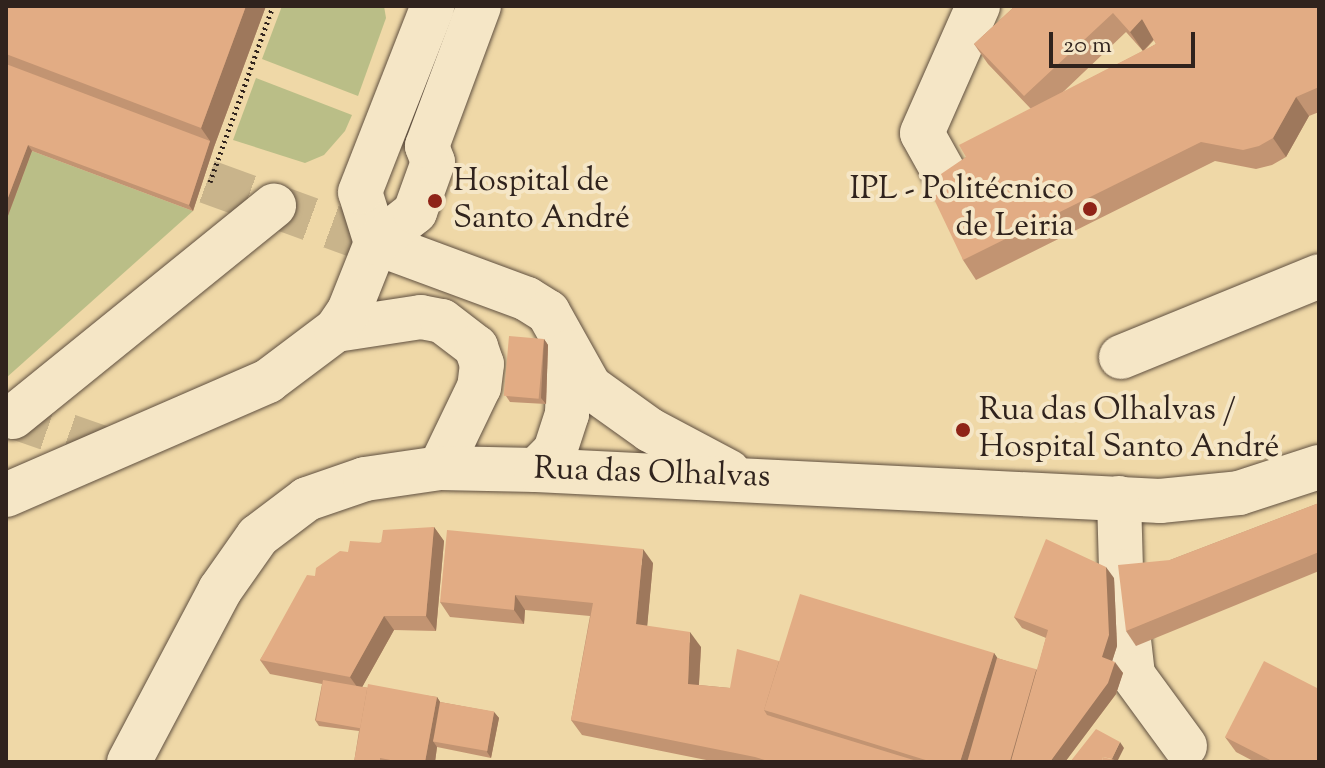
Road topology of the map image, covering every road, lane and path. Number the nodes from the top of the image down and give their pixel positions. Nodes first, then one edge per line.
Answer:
1 (273, 6) edge
2 (433, 6) edge
3 (479, 6) edge
4 (502, 6) edge
5 (978, 6) edge
6 (433, 162) junction
7 (947, 178) edge
8 (210, 182) dead end
9 (274, 206) dead end
10 (376, 243) junction
11 (1319, 276) edge
12 (336, 330) junction
13 (569, 352) junction
14 (1121, 357) dead end
15 (13, 417) dead end
16 (1319, 467) edge
17 (440, 468) junction
18 (536, 470) junction
19 (738, 477) junction
20 (6, 495) edge
21 (1119, 498) junction
22 (1185, 746) dead end
23 (129, 762) edge

1 - 8 path
2 - 10 street
3 - 6 street
4 - 6 street
5 - 7 street
6 - 10 street
9 - 15 street
10 - 12 street
10 - 13 street
11 - 14 street
12 - 17 street
12 - 20 street
13 - 18 street
13 - 19 street
16 - 21 street, Rua das Olhalvas
17 - 18 street, Rua das Olhalvas
17 - 23 street, Rua das Olhalvas
18 - 19 street, Rua das Olhalvas
19 - 21 street, Rua das Olhalvas
21 - 22 street

